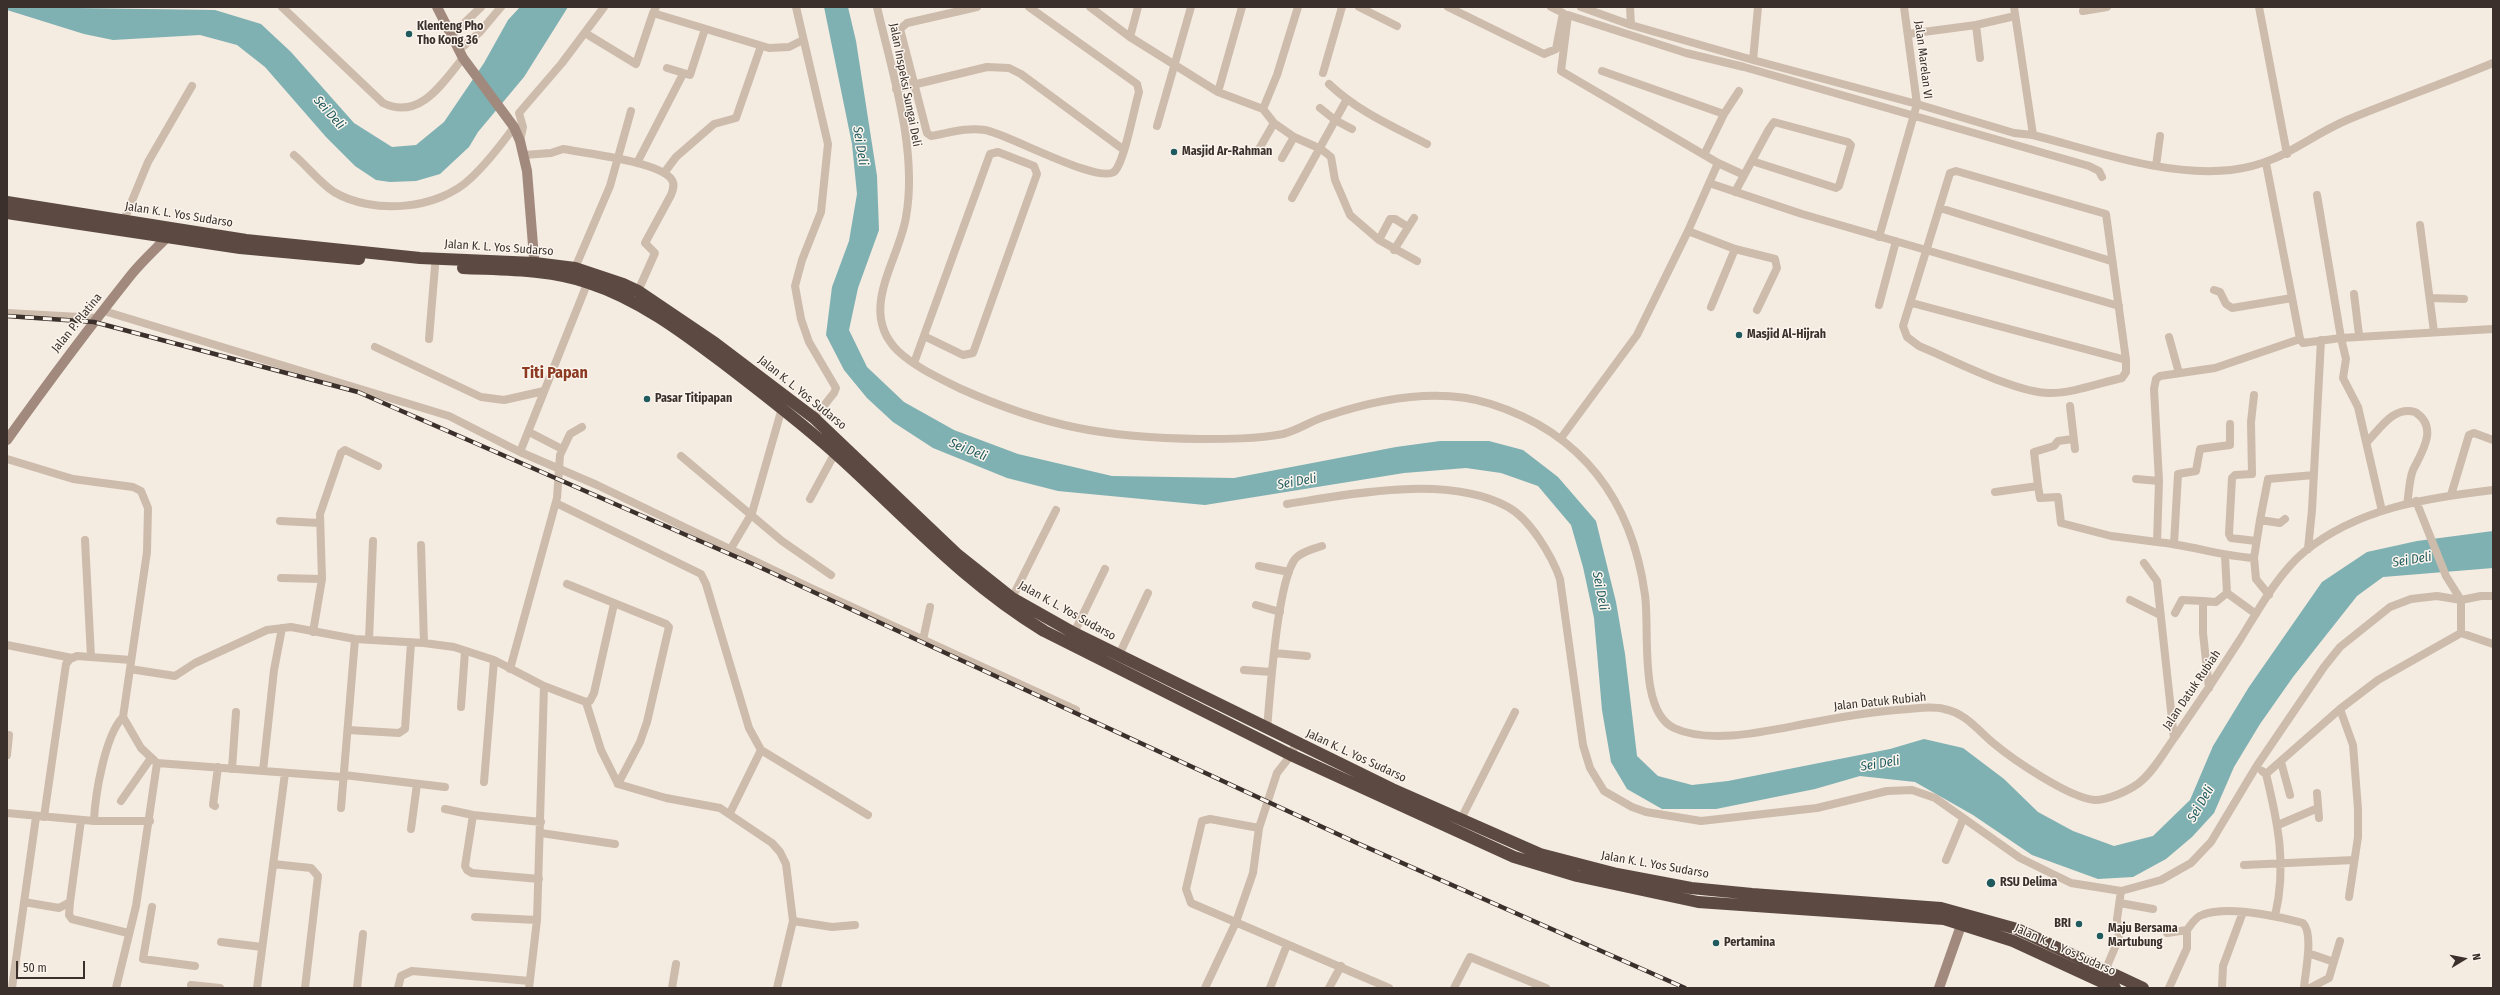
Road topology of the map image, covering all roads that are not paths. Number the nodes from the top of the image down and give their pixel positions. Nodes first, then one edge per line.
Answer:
1 (282, 7) edge
2 (437, 7) edge
3 (481, 7) edge
4 (501, 7) edge
5 (604, 7) edge
6 (796, 7) edge
7 (877, 7) edge
8 (977, 7) edge
9 (1029, 7) edge
10 (1090, 7) edge
11 (1138, 7) edge
12 (1191, 7) edge
13 (1242, 7) edge
14 (1298, 7) edge
15 (1342, 7) edge
16 (1359, 7) edge
17 (1448, 7) edge
18 (1551, 7) edge
19 (1581, 7) edge
20 (1630, 7) edge
21 (1758, 7) edge
22 (1904, 7) edge
23 (2014, 7) edge
24 (2107, 7) edge
25 (2259, 7) edge
26 (655, 10) edge
27 (1604, 11) edge
28 (2083, 11) dead end
29 (2015, 16) junction
30 (1631, 25) junction
31 (1976, 25) junction
32 (1397, 26) dead end
33 (705, 29) junction
34 (585, 33) junction
35 (1908, 34) junction
36 (452, 35) junction
37 (1130, 37) junction
38 (803, 40) junction
39 (761, 46) junction
40 (461, 54) junction
41 (1980, 58) dead end
42 (1753, 60) junction
43 (2493, 63) edge
44 (1174, 64) junction
45 (667, 68) dead end
46 (1602, 71) dead end
47 (1322, 73) dead end
48 (682, 74) junction
49 (914, 84) junction
50 (1330, 84) dead end
51 (192, 86) dead end
52 (896, 89) junction
53 (1739, 90) dead end
54 (1218, 92) junction
55 (1347, 99) junction
56 (1917, 104) junction
57 (1320, 108) dead end
58 (1263, 109) junction
59 (631, 111) dead end
60 (1724, 114) junction
61 (1915, 116) junction
62 (1336, 120) junction
63 (1274, 123) junction
64 (512, 124) junction
65 (1157, 126) dead end
66 (1352, 129) dead end
67 (2033, 135) junction
68 (2160, 136) dead end
69 (1294, 137) junction
70 (520, 142) junction
71 (1427, 144) dead end
72 (1259, 149) dead end
73 (1321, 149) junction
74 (1124, 150) junction
75 (2287, 154) junction
76 (294, 155) dead end
77 (524, 155) junction
78 (1704, 155) junction
79 (1282, 158) dead end
80 (618, 159) junction
81 (1752, 161) junction
82 (637, 163) junction
83 (1718, 163) junction
84 (2266, 163) junction
85 (2156, 166) junction
86 (664, 173) junction
87 (1744, 175) junction
88 (2102, 177) dead end
89 (1709, 183) junction
90 (1735, 192) junction
91 (2317, 194) dead end
92 (1292, 198) dead end
93 (7, 202) edge
94 (1940, 208) junction
95 (7, 213) edge
96 (1414, 218) dead end
97 (124, 220) junction
98 (2420, 225) dead end
99 (1408, 227) junction
100 (1688, 232) junction
101 (171, 233) junction
102 (1879, 236) junction
103 (1379, 240) junction
104 (1896, 241) junction
105 (1735, 249) junction
106 (1927, 249) junction
107 (1394, 250) junction
108 (1417, 261) dead end
109 (2111, 261) junction
110 (435, 266) junction
111 (535, 268) junction
112 (575, 268) junction
113 (589, 278) junction
114 (2214, 290) dead end
115 (638, 291) junction
116 (2354, 294) dead end
117 (2292, 298) junction
118 (2430, 298) junction
119 (2464, 299) dead end
120 (1912, 303) junction
121 (1879, 305) dead end
122 (1711, 306) dead end
123 (2119, 306) junction
124 (1757, 310) dead end
125 (7, 313) edge
126 (101, 315) junction
127 (2493, 329) edge
128 (2434, 332) junction
129 (2359, 335) junction
130 (924, 336) junction
131 (2169, 337) dead end
132 (2341, 338) junction
133 (429, 339) dead end
134 (2300, 339) junction
135 (2321, 340) junction
136 (375, 347) dead end
137 (721, 355) junction
138 (2126, 360) junction
139 (914, 363) junction
140 (2179, 373) junction
141 (544, 391) junction
142 (2254, 395) dead end
143 (2070, 406) dead end
144 (782, 408) junction
145 (814, 418) junction
146 (2230, 424) dead end
147 (582, 427) dead end
148 (529, 432) junction
149 (1561, 438) junction
150 (2073, 439) junction
151 (7, 440) edge
152 (2493, 440) edge
153 (2367, 442) junction
154 (2075, 448) dead end
155 (562, 450) junction
156 (520, 452) junction
157 (835, 453) junction
158 (681, 456) dead end
159 (7, 458) edge
160 (378, 466) dead end
161 (558, 468) junction
162 (2314, 475) junction
163 (2136, 479) dead end
164 (2159, 481) junction
165 (2038, 486) junction
166 (2493, 490) edge
167 (1995, 492) dead end
168 (2451, 495) junction
169 (810, 499) dead end
170 (2416, 502) junction
171 (556, 503) junction
172 (1287, 504) dead end
173 (2407, 504) junction
174 (1056, 510) dead end
175 (2382, 511) junction
176 (752, 513) junction
177 (2285, 519) dead end
178 (2260, 520) junction
179 (280, 521) dead end
180 (320, 523) junction
181 (85, 540) dead end
182 (373, 541) dead end
183 (2256, 541) junction
184 (2157, 542) junction
185 (2174, 544) junction
186 (421, 545) dead end
187 (1322, 546) dead end
188 (2308, 549) junction
189 (730, 550) junction
190 (2225, 556) junction
191 (2254, 558) junction
192 (2144, 563) dead end
193 (1259, 566) dead end
194 (1104, 568) dead end
195 (1288, 572) junction
196 (830, 575) dead end
197 (281, 578) dead end
198 (322, 579) junction
199 (567, 584) dead end
200 (1148, 593) dead end
201 (2227, 593) junction
202 (2269, 595) junction
203 (2493, 596) edge
204 (1012, 598) junction
205 (2130, 600) dead end
206 (2461, 600) junction
207 (2203, 601) junction
208 (614, 604) junction
209 (1256, 605) dead end
210 (930, 607) dead end
211 (1280, 612) junction
212 (2175, 613) dead end
213 (2256, 614) junction
214 (2160, 616) junction
215 (282, 628) junction
216 (313, 632) junction
217 (1074, 633) junction
218 (2461, 633) junction
219 (355, 639) junction
220 (369, 640) junction
221 (923, 640) junction
222 (411, 643) junction
223 (424, 643) junction
224 (2493, 644) edge
225 (7, 646) edge
226 (466, 650) junction
227 (1274, 653) junction
228 (1119, 656) junction
229 (1307, 656) dead end
230 (91, 657) junction
231 (72, 658) junction
232 (131, 660) junction
233 (494, 660) junction
234 (130, 669) junction
235 (510, 669) junction
236 (1244, 670) dead end
237 (1271, 672) junction
238 (544, 686) junction
239 (2209, 688) junction
240 (586, 702) junction
241 (461, 707) dead end
242 (2340, 709) junction
243 (1076, 710) dead end
244 (236, 712) dead end
245 (1515, 712) dead end
246 (123, 717) junction
247 (1267, 729) junction
248 (348, 730) junction
249 (8, 735) dead end
250 (2174, 738) junction
251 (1296, 743) junction
252 (761, 750) junction
253 (7, 755) edge
254 (1291, 755) junction
255 (154, 760) junction
256 (2282, 762) junction
257 (218, 767) junction
258 (2256, 768) junction
259 (232, 769) junction
260 (263, 771) junction
261 (284, 773) junction
262 (2266, 774) junction
263 (343, 776) junction
264 (484, 782) dead end
265 (417, 784) junction
266 (618, 784) junction
267 (445, 787) dead end
268 (2317, 793) dead end
269 (2290, 795) dead end
270 (121, 801) dead end
271 (215, 806) dead end
272 (341, 808) dead end
273 (2318, 808) junction
274 (445, 809) dead end
275 (7, 813) edge
276 (730, 813) junction
277 (868, 815) dead end
278 (472, 816) junction
279 (40, 817) junction
280 (2319, 818) dead end
281 (1461, 819) junction
282 (1963, 819) junction
283 (81, 820) junction
284 (94, 821) junction
285 (150, 821) junction
286 (541, 822) junction
287 (2278, 825) junction
288 (1259, 828) junction
289 (411, 830) dead end
290 (541, 833) junction
291 (615, 844) dead end
292 (1946, 860) dead end
293 (2354, 860) junction
294 (2280, 862) junction
295 (273, 864) junction
296 (2244, 865) dead end
297 (539, 879) junction
298 (2121, 891) junction
299 (2349, 897) dead end
300 (24, 902) junction
301 (70, 902) junction
302 (2120, 903) junction
303 (152, 907) dead end
304 (2153, 909) dead end
305 (2243, 912) junction
306 (2275, 916) junction
307 (475, 917) dead end
308 (1963, 919) junction
309 (537, 920) junction
310 (793, 921) junction
311 (1236, 922) junction
312 (855, 924) dead end
313 (2187, 930) junction
314 (128, 932) junction
315 (2167, 933) dead end
316 (363, 934) dead end
317 (2340, 941) dead end
318 (221, 942) dead end
319 (1287, 945) junction
320 (262, 947) junction
321 (2308, 953) junction
322 (2334, 962) junction
323 (676, 964) dead end
324 (194, 966) dead end
325 (1341, 966) junction
326 (2098, 972) junction
327 (530, 984) edge
328 (191, 985) dead end
329 (12, 988) edge
330 (116, 988) edge
331 (220, 988) edge
332 (257, 988) edge
333 (305, 988) edge
334 (357, 988) edge
335 (398, 988) edge
336 (672, 988) edge
337 (777, 988) edge
338 (1206, 988) edge
339 (1270, 988) edge
340 (1330, 988) edge
341 (1389, 988) edge
342 (1454, 988) edge
343 (1546, 988) edge
344 (1939, 988) edge
345 (2115, 988) edge
346 (2143, 988) edge
347 (2169, 988) edge
348 (2223, 988) edge
349 (2304, 988) edge
350 (2310, 988) edge

1 - 40 street
2 - 36 main road
3 - 36 street
4 - 40 street
5 - 34 street
6 - 38 street
7 - 52 street, Jalan Inspeksi Sungai Deli
8 - 49 street
9 - 74 street
10 - 37 street
11 - 37 street
12 - 44 street
13 - 54 street
14 - 58 street
15 - 47 street
16 - 32 street
17 - 18 street
19 - 27 street
20 - 30 street
21 - 42 street
22 - 35 street, Jalan Marelan VI
23 - 29 street
24 - 28 street
25 - 75 street
26 - 33 street
26 - 34 street
27 - 30 street
29 - 31 street
29 - 67 street
30 - 42 street
31 - 35 street
31 - 41 street
33 - 39 street
33 - 48 street
34 - 70 street
35 - 56 street, Jalan Marelan VI
36 - 40 main road
37 - 44 street
38 - 39 street
38 - 145 street
39 - 86 street
40 - 64 main road
42 - 56 street
43 - 75 street
44 - 54 street
44 - 65 street
45 - 48 street
46 - 60 street
48 - 82 street
49 - 52 street
49 - 74 street
49 - 74 street
50 - 55 street
51 - 97 street
52 - 139 street, Jalan Inspeksi Sungai Deli
53 - 60 street
54 - 58 street
55 - 62 street
55 - 71 street
56 - 61 street, Jalan Marelan VI
56 - 67 street
57 - 62 street
58 - 63 street
59 - 80 street
60 - 78 street
61 - 78 street
61 - 88 street
61 - 102 street, Jalan Marelan VI
62 - 66 street
62 - 73 street
63 - 69 street
63 - 72 street
64 - 70 main road
64 - 76 street
67 - 85 street
68 - 85 street
69 - 73 street
69 - 79 street
70 - 77 main road
73 - 92 street
73 - 103 street
75 - 84 street
77 - 80 street
77 - 111 main road
78 - 83 street
80 - 82 street
80 - 112 street
81 - 81 street
81 - 87 street
82 - 86 street
83 - 87 street
83 - 89 street
84 - 85 street
84 - 117 street
86 - 115 street
87 - 90 street
89 - 90 street
89 - 100 street
90 - 102 street
91 - 132 street
93 - 97 highway, Jalan K. L. Yos Sudarso
94 - 106 street
94 - 109 street
94 - 109 street
95 - 101 highway, Jalan K. L. Yos Sudarso
96 - 99 street
97 - 101 highway, Jalan K. L. Yos Sudarso
98 - 118 street
99 - 103 street
99 - 107 street
100 - 105 street
100 - 149 street
101 - 110 highway, Jalan K. L. Yos Sudarso
101 - 111 highway, Jalan K. L. Yos Sudarso
101 - 126 main road, Jalan P. Platina
102 - 104 street
103 - 107 street
104 - 106 street
104 - 121 street
105 - 122 street
105 - 124 street
106 - 120 street
106 - 123 street
107 - 108 street
109 - 123 street
110 - 111 highway, Jalan K. L. Yos Sudarso
110 - 133 street
111 - 112 highway, Jalan K. L. Yos Sudarso
111 - 113 highway, Jalan K. L. Yos Sudarso
112 - 113 highway, Jalan K. L. Yos Sudarso
113 - 115 highway, Jalan K. L. Yos Sudarso
113 - 137 highway, Jalan K. L. Yos Sudarso
113 - 141 street
114 - 117 street
115 - 137 highway, Jalan K. L. Yos Sudarso
116 - 129 street
117 - 134 street
118 - 119 street
118 - 128 street
120 - 138 street
120 - 138 street
123 - 138 street
125 - 126 street
126 - 151 main road, Jalan P. Platina
126 - 156 street
127 - 128 street
128 - 129 street
129 - 132 street
130 - 130 street
130 - 139 street
131 - 140 street
132 - 135 street
132 - 153 street
134 - 135 street
134 - 140 street
135 - 162 street
136 - 141 street
137 - 144 highway, Jalan K. L. Yos Sudarso
137 - 145 highway, Jalan K. L. Yos Sudarso
139 - 149 street, Jalan Inspeksi Sungai Deli
140 - 164 street
141 - 148 street
142 - 183 street
143 - 150 street
144 - 157 highway, Jalan K. L. Yos Sudarso
144 - 176 street
145 - 204 highway, Jalan K. L. Yos Sudarso
146 - 185 street
147 - 155 street
148 - 155 street
148 - 156 street
149 - 250 street, Jalan Datuk Rubiah
150 - 154 street
150 - 165 street
152 - 168 street
153 - 173 street
153 - 175 street
155 - 161 street
156 - 161 street
157 - 169 street
157 - 254 highway, Jalan K. L. Yos Sudarso
158 - 176 street
159 - 232 street
160 - 180 street
161 - 171 street
161 - 189 street
162 - 178 street
162 - 188 street
163 - 164 street
164 - 184 street
165 - 167 street
165 - 184 street
166 - 168 street, Jalan Datuk Rubiah
168 - 170 street, Jalan Datuk Rubiah
170 - 173 street, Jalan Datuk Rubiah
170 - 206 street
171 - 235 street
171 - 252 street
172 - 282 street
173 - 175 street, Jalan Datuk Rubiah
174 - 204 street
175 - 188 street, Jalan Datuk Rubiah
176 - 189 street
176 - 196 street
177 - 178 street
178 - 183 street
179 - 180 street
180 - 198 street
181 - 230 street
182 - 220 street
183 - 191 street
184 - 185 street
185 - 190 street
186 - 223 street
187 - 195 street
188 - 202 street, Jalan Datuk Rubiah
189 - 221 street
190 - 191 street
190 - 201 street
191 - 202 street
192 - 214 street
193 - 195 street
194 - 217 street
195 - 211 street
197 - 198 street
198 - 216 street
199 - 208 street
200 - 228 street
201 - 207 street
201 - 213 street
202 - 213 street, Jalan Datuk Rubiah
203 - 206 street
204 - 217 highway, Jalan K. L. Yos Sudarso
205 - 214 street
206 - 218 street
206 - 258 street
207 - 212 street
207 - 239 street
208 - 240 street
208 - 266 street
209 - 211 street
210 - 221 street
211 - 227 street
213 - 239 street, Jalan Datuk Rubiah
214 - 250 street
215 - 216 street
215 - 234 street
215 - 260 street
216 - 219 street
217 - 228 highway, Jalan K. L. Yos Sudarso
218 - 224 street
218 - 242 street
219 - 220 street
219 - 248 street
220 - 222 street
221 - 243 street
222 - 223 street
222 - 248 street
223 - 226 street
225 - 231 street
226 - 233 street
226 - 241 street
227 - 229 street
227 - 237 street
228 - 247 highway, Jalan K. L. Yos Sudarso
230 - 231 street
230 - 232 street
231 - 279 street
232 - 234 street
233 - 235 street
233 - 264 street
234 - 246 street
235 - 238 street
236 - 237 street
237 - 247 street
238 - 240 street
238 - 286 street
239 - 250 street, Jalan Datuk Rubiah
240 - 266 street
242 - 256 street
242 - 293 street
244 - 259 street
245 - 281 street
246 - 255 street
246 - 284 street
247 - 251 highway, Jalan K. L. Yos Sudarso
248 - 263 street
249 - 253 street
251 - 254 street
251 - 281 highway, Jalan K. L. Yos Sudarso
252 - 276 street
252 - 277 street
254 - 288 street
254 - 308 highway, Jalan K. L. Yos Sudarso
255 - 257 street
255 - 270 street
255 - 285 street
256 - 262 street
256 - 269 street
257 - 259 street
257 - 271 street
258 - 262 street
258 - 298 street
259 - 260 street
260 - 261 street
261 - 263 street
261 - 295 street
262 - 287 street
263 - 265 street
263 - 272 street
265 - 267 street
265 - 289 street
266 - 276 street
268 - 273 street
273 - 280 street
273 - 287 street
274 - 278 street
275 - 279 street
276 - 310 street
278 - 286 street
278 - 297 street
279 - 283 street
279 - 300 street
281 - 308 highway, Jalan K. L. Yos Sudarso
282 - 292 street
282 - 298 street
283 - 284 street
283 - 301 street
284 - 285 street
285 - 314 street
286 - 290 street
287 - 294 street
288 - 311 street
288 - 311 street
290 - 291 street
290 - 297 street
293 - 294 street
293 - 299 street
294 - 296 street
294 - 306 street
295 - 320 street
295 - 333 street
297 - 309 street
298 - 302 street
300 - 301 street
300 - 329 street
301 - 314 street
302 - 304 street
302 - 326 street
303 - 324 street
305 - 306 street
305 - 313 street
305 - 348 street
306 - 321 street
307 - 309 street
308 - 326 highway, Jalan K. L. Yos Sudarso
308 - 344 main road
309 - 327 street
310 - 312 street
310 - 337 street
311 - 319 street
311 - 338 street
313 - 315 street
313 - 347 street
314 - 330 street
316 - 334 street
317 - 322 street
318 - 320 street
319 - 325 street
319 - 339 street
320 - 332 street
321 - 322 street
321 - 349 street
322 - 350 street
323 - 336 street
325 - 340 street
325 - 341 street
326 - 345 highway, Jalan K. L. Yos Sudarso
326 - 346 highway, Jalan K. L. Yos Sudarso
327 - 335 street
328 - 331 street
342 - 343 street

